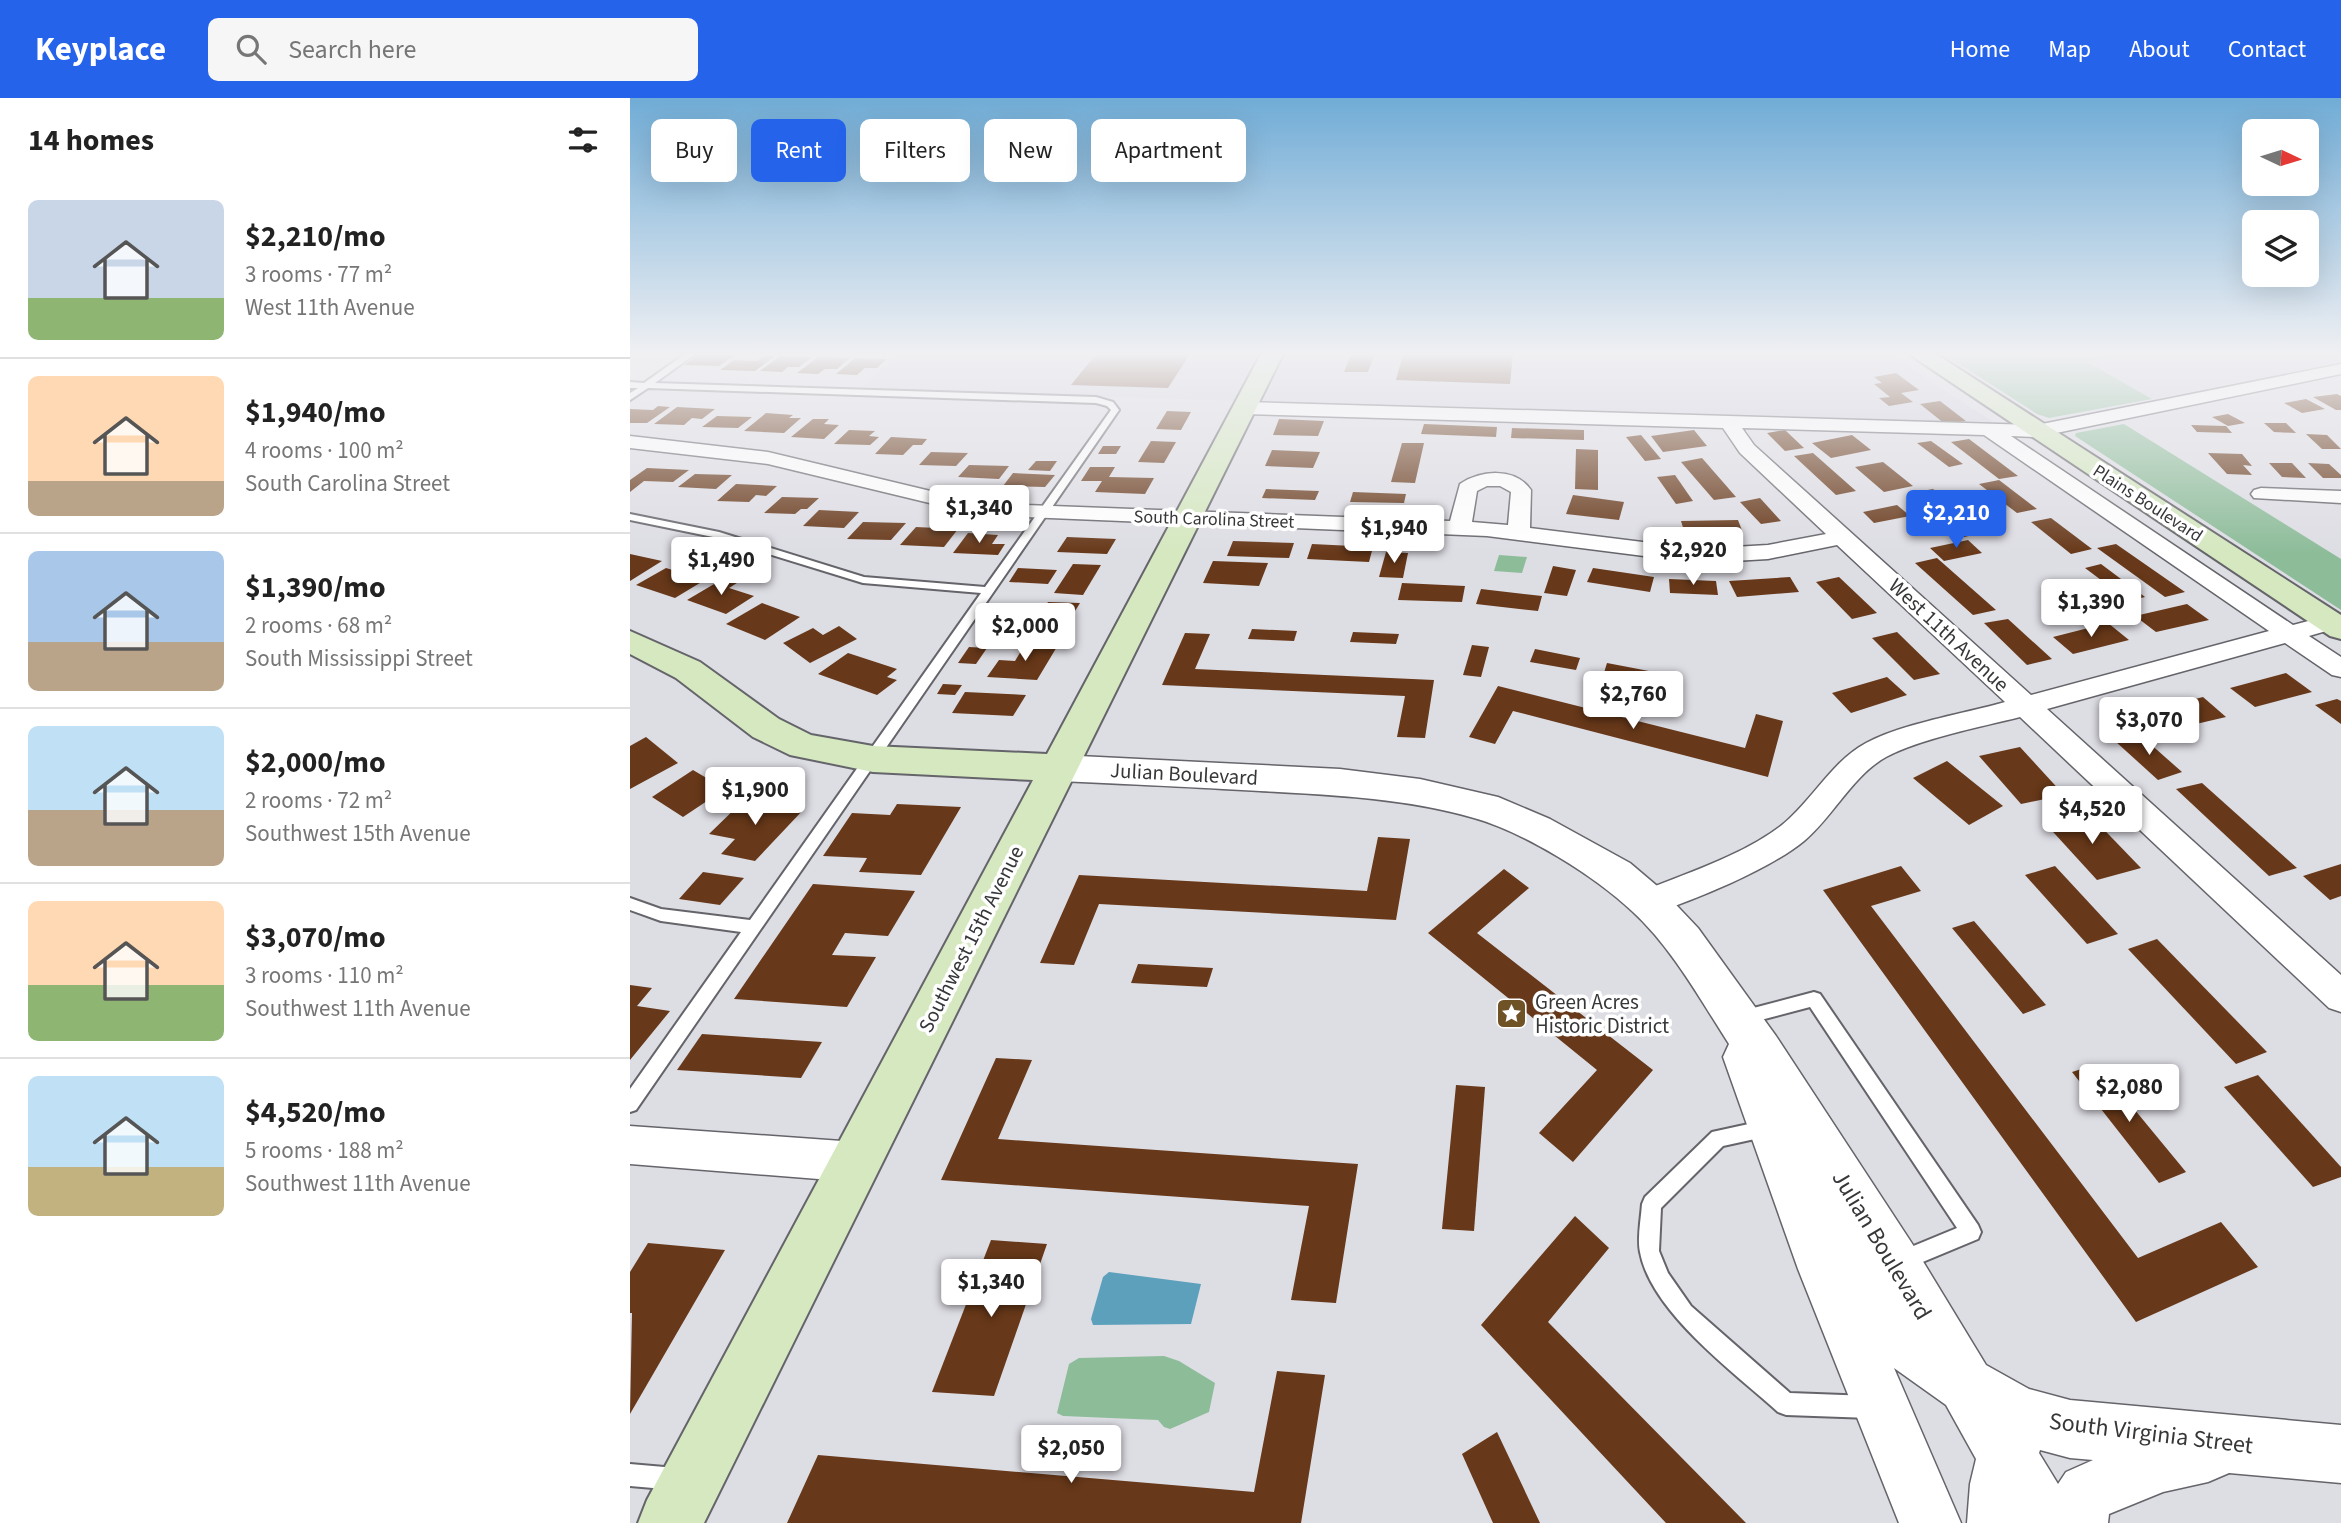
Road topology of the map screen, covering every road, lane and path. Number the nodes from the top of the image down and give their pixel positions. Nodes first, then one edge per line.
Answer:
1 (1108, 420) edge
2 (1238, 420) edge
3 (1649, 420) edge
4 (2021, 420) edge
5 (2088, 420) edge
6 (1730, 423) junction
7 (1991, 431) junction
8 (2037, 431) junction
9 (630, 442) edge
10 (2261, 494) dead end
11 (2341, 497) edge
12 (1045, 512) junction
13 (630, 517) edge
14 (1187, 518) junction
15 (1460, 528) junction
16 (1519, 532) junction
17 (1843, 537) junction
18 (991, 591) junction
19 (2336, 626) edge
20 (2290, 634) junction
21 (630, 640) edge
22 (2341, 669) edge
23 (2025, 705) junction
24 (873, 759) junction
25 (1059, 768) junction
26 (1649, 902) junction
27 (630, 904) edge
28 (756, 927) junction
29 (1706, 974) junction
30 (2341, 997) edge
31 (1738, 1020) junction
32 (630, 1104) edge
33 (1774, 1132) junction
34 (630, 1145) edge
35 (856, 1162) junction
36 (1894, 1264) junction
37 (1968, 1387) junction
38 (1882, 1408) junction
39 (2070, 1429) junction
40 (2266, 1447) junction
41 (2008, 1453) junction
42 (2341, 1454) edge
43 (630, 1475) edge
44 (681, 1502) edge
45 (1930, 1523) edge
46 (1998, 1523) edge
47 (2048, 1523) edge
48 (2077, 1523) edge

1 - 12 lane
2 - 14 main road, Southwest 15th Avenue
3 - 6 street
4 - 8 main road, Plains Boulevard
5 - 8 street
6 - 7 street
6 - 17 street, West 11th Avenue
7 - 8 street
7 - 20 street
8 - 19 main road, Plains Boulevard
9 - 12 street, South Carolina Street
10 - 11 street
12 - 14 street, South Carolina Street
12 - 18 lane
13 - 18 lane
14 - 15 street, South Carolina Street
14 - 25 main road, Southwest 15th Avenue
15 - 16 street, South Carolina Street
15 - 16 street
16 - 17 street, South Carolina Street
17 - 23 street, West 11th Avenue
18 - 24 lane
19 - 20 street
20 - 22 street
20 - 23 street
21 - 24 main road, Julian Boulevard
23 - 26 street
23 - 30 street, West 11th Avenue
24 - 25 main road, Julian Boulevard
24 - 28 lane
25 - 26 street, Julian Boulevard
25 - 35 main road, Southwest 15th Avenue
26 - 29 street, Julian Boulevard
27 - 28 lane
28 - 32 lane
29 - 31 street, Julian Boulevard
29 - 33 street, Julian Boulevard
31 - 36 street, Julian Boulevard
31 - 36 lane
33 - 37 street, South Virginia Street
33 - 38 street, Julian Boulevard
33 - 38 lane
34 - 35 street
35 - 44 main road, Southwest 15th Avenue
36 - 37 street, Julian Boulevard
37 - 39 street, South Virginia Street
37 - 41 street, Julian Boulevard
38 - 45 street, Julian Boulevard
39 - 40 street, South Virginia Street
39 - 41 street
40 - 42 street, South Virginia Street
40 - 48 street
41 - 46 street
41 - 47 street, Julian Boulevard
43 - 44 lane

